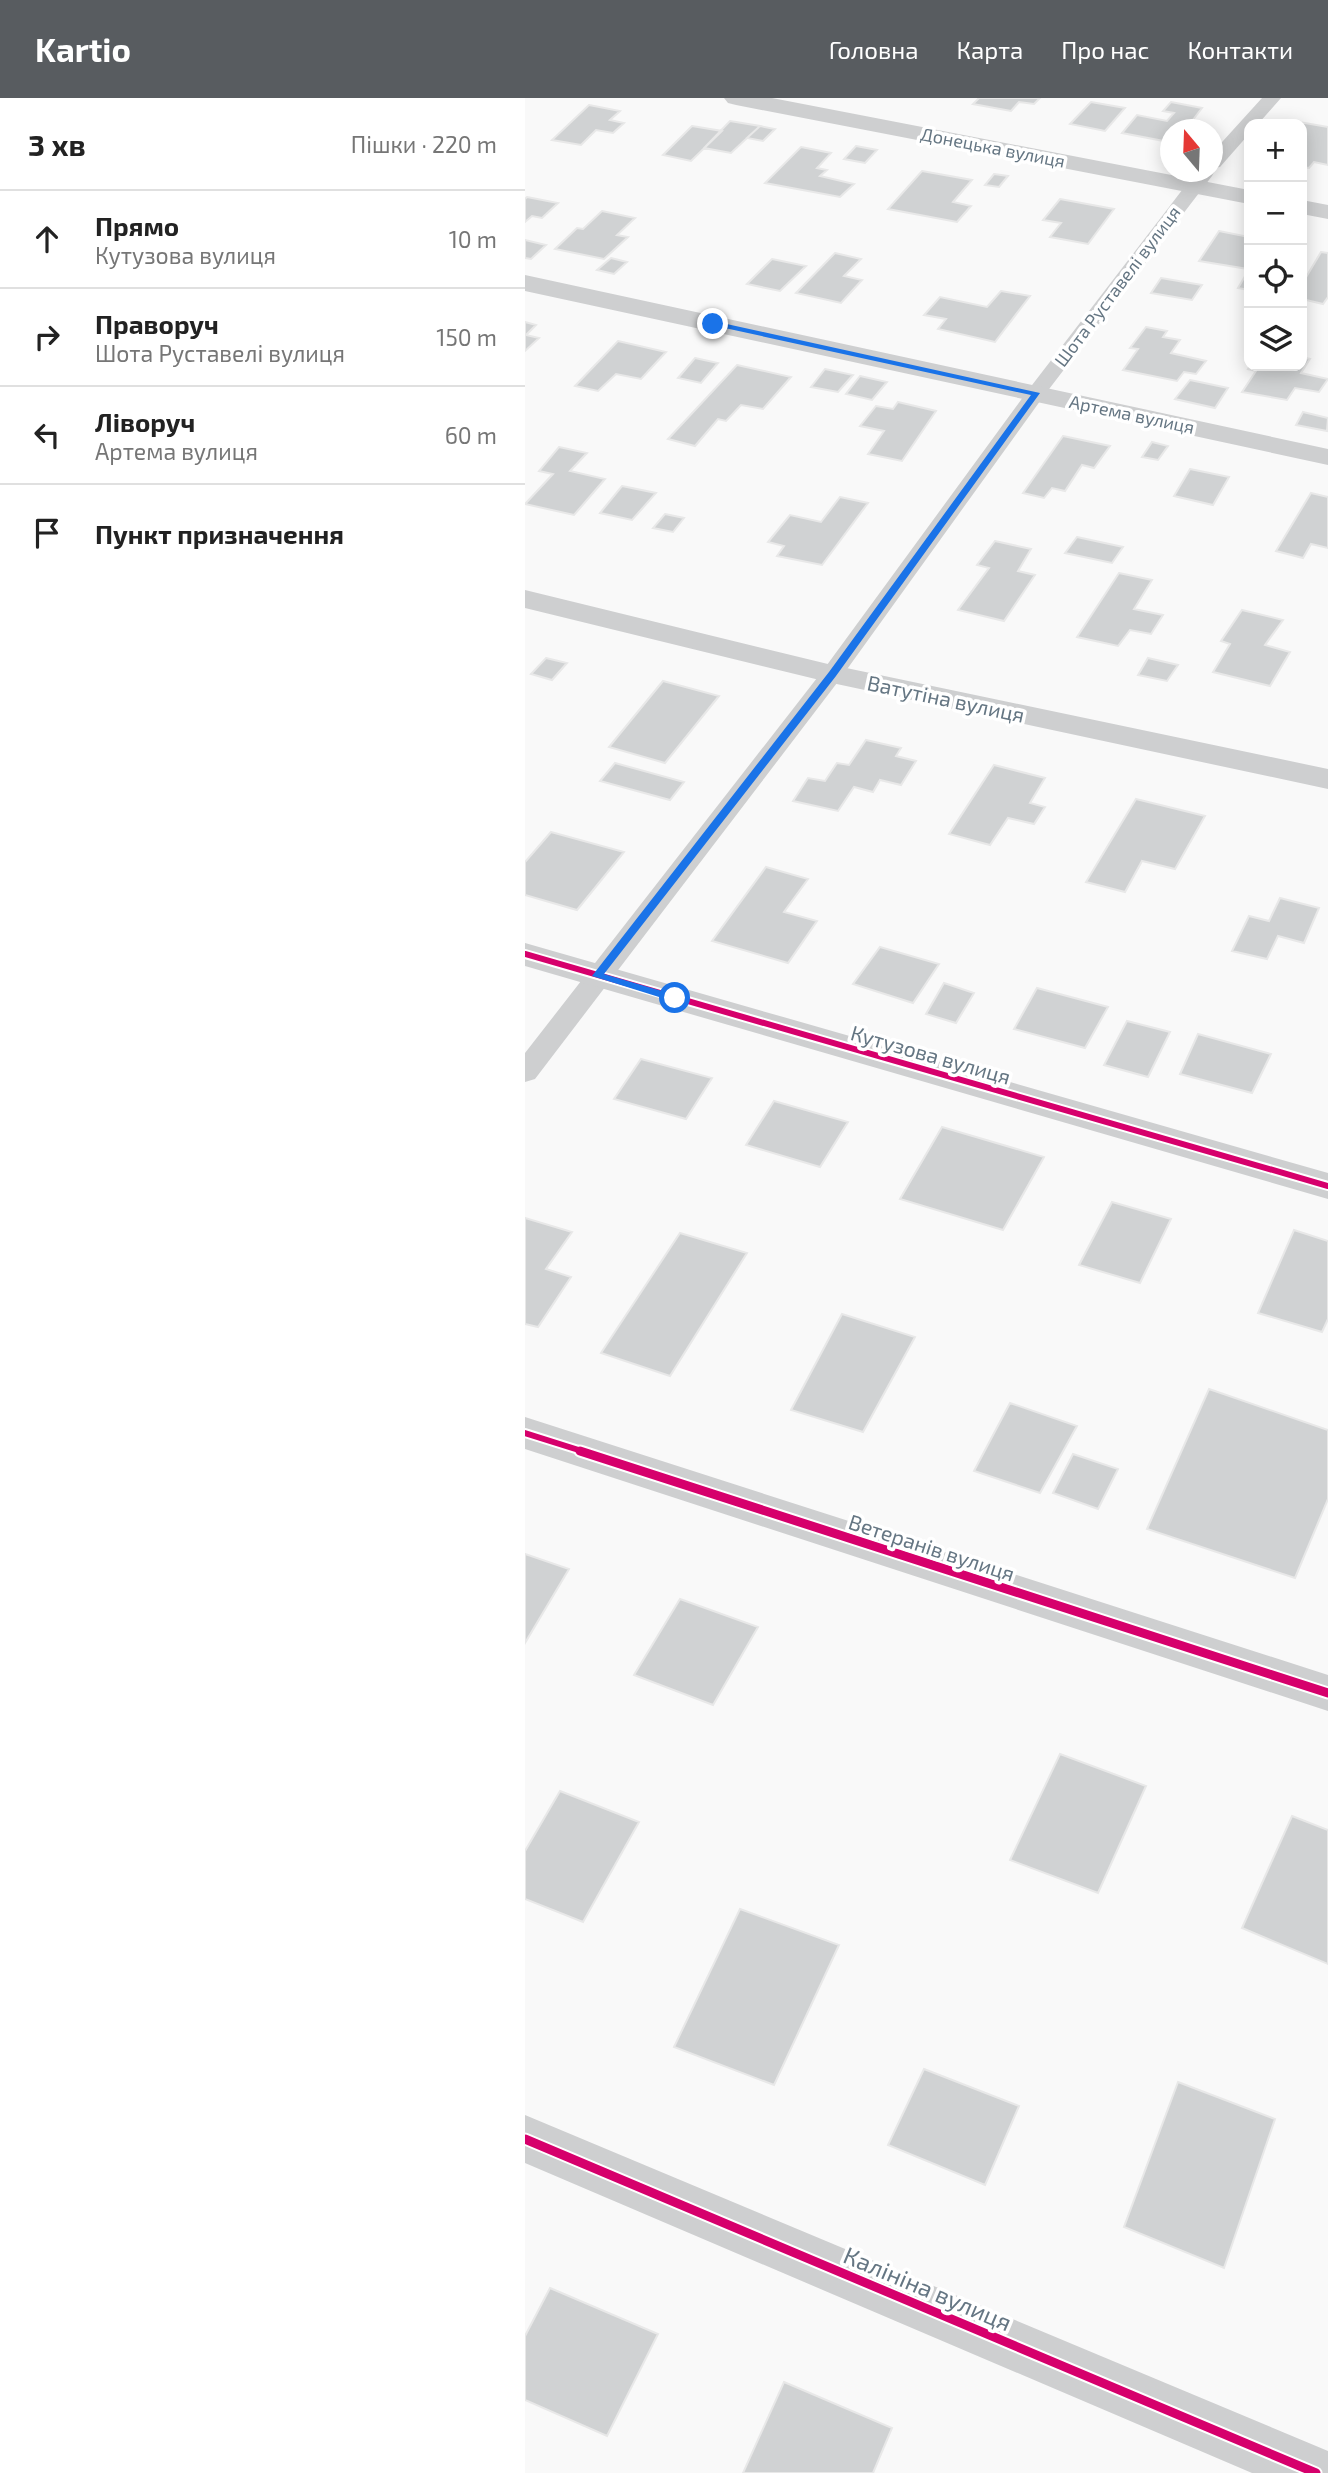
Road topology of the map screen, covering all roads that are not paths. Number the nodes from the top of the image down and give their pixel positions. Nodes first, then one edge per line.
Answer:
1 (736, 98) edge
2 (1272, 98) edge
3 (1223, 152) edge
4 (1160, 172) edge
5 (1196, 182) edge
6 (1206, 182) edge
7 (1244, 195) edge
8 (1307, 208) edge
9 (1328, 212) edge
10 (525, 283) edge
11 (1036, 393) junction
12 (1328, 457) edge
13 (525, 599) edge
14 (832, 674) junction
15 (1328, 779) edge
16 (525, 954) edge
17 (597, 976) junction
18 (525, 1072) edge
19 (1328, 1186) edge
20 (525, 1433) edge
21 (1328, 1693) edge
22 (525, 2139) edge
23 (1316, 2473) edge

1 - 4 street, Донецька вулиця
2 - 3 lane
5 - 11 lane, Шота Руставелі вулиця
6 - 7 street, Донецька вулиця
8 - 9 street
10 - 11 street, Артема вулиця
11 - 12 street, Артема вулиця
11 - 14 lane, Шота Руставелі вулиця
13 - 14 street, Ватутіна вулиця
14 - 15 street, Ватутіна вулиця
14 - 17 lane, Шота Руставелі вулиця
16 - 17 street, Кутузова вулиця
17 - 18 lane, Шота Руставелі вулиця
17 - 19 street, Кутузова вулиця
20 - 21 street, Ветеранів вулиця
22 - 23 street, Калініна вулиця

